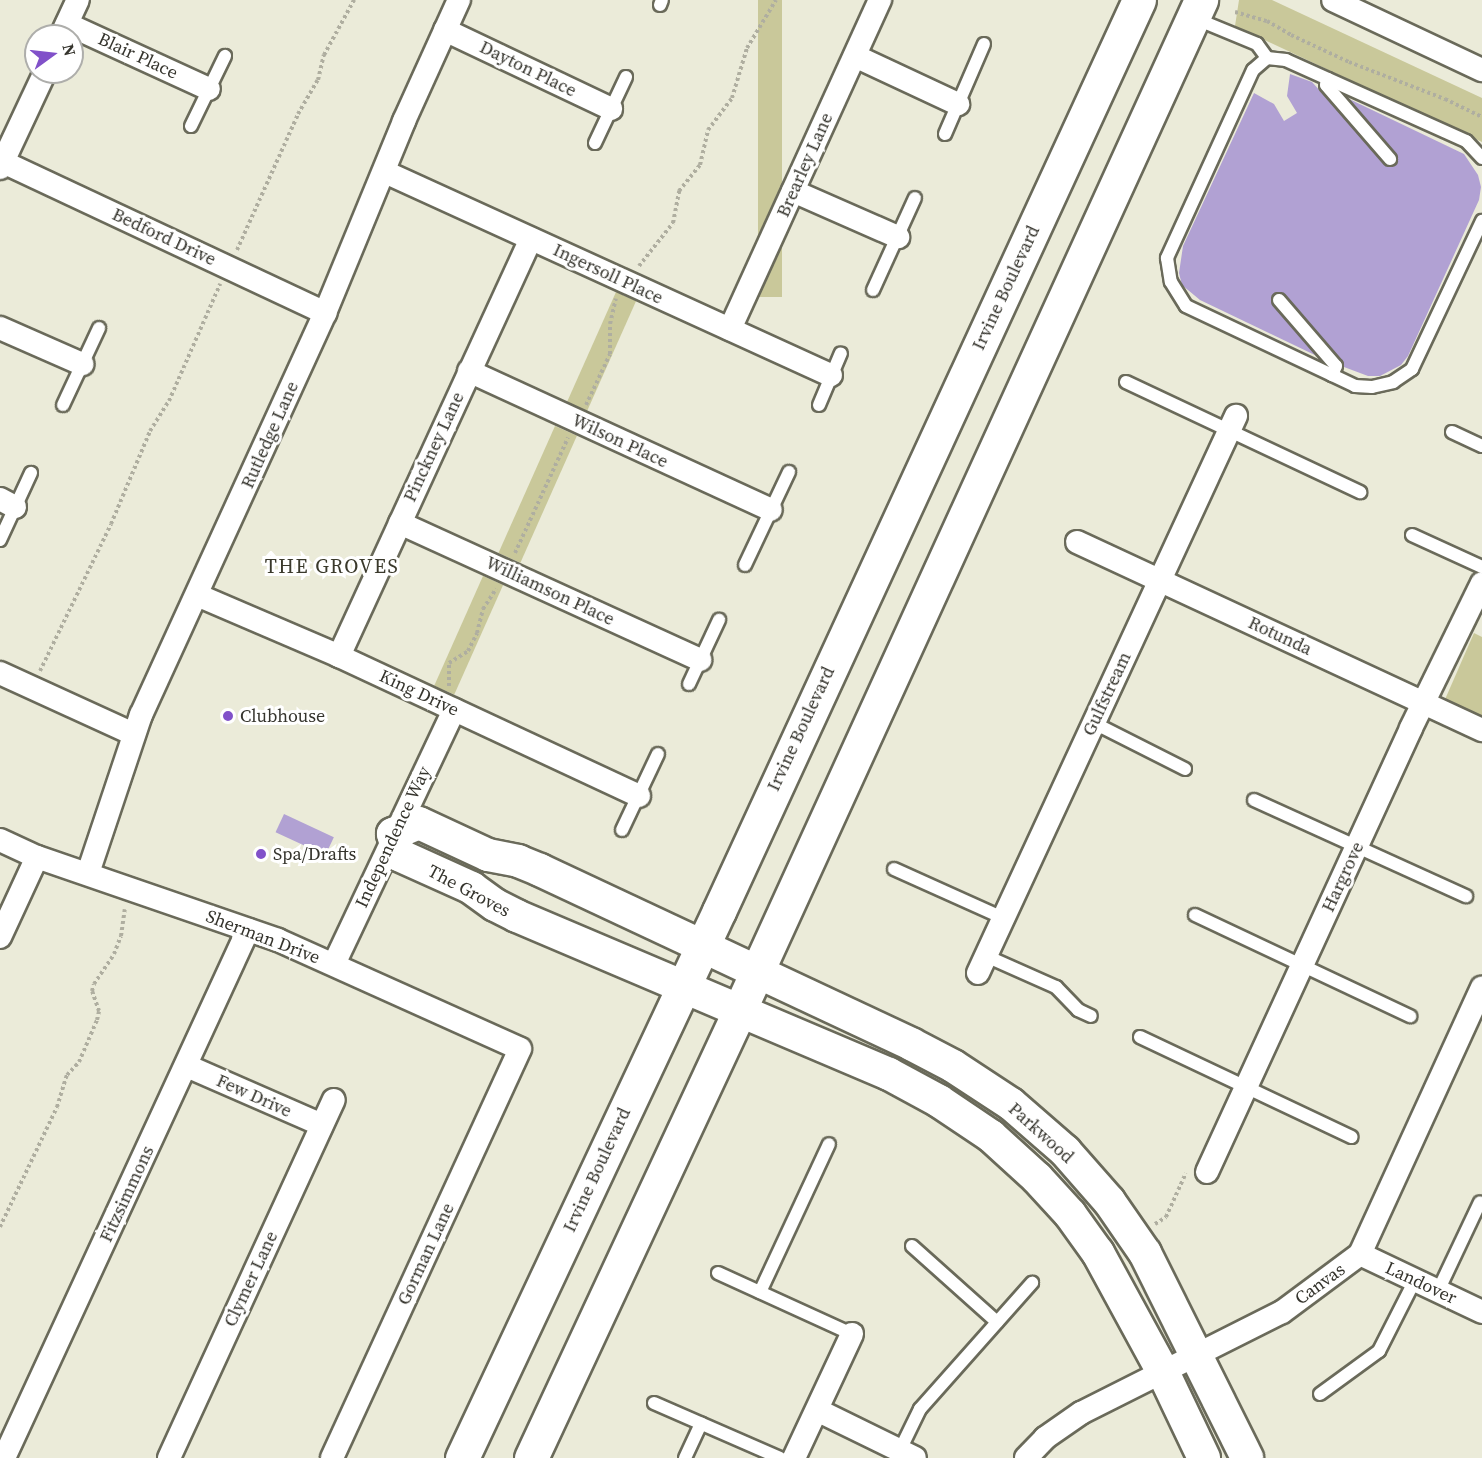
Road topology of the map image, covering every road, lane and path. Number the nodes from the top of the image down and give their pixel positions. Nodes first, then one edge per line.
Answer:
1 (78, 0) edge
2 (354, 0) edge
3 (459, 0) edge
4 (776, 0) edge
5 (880, 0) edge
6 (1139, 0) edge
7 (1333, 0) edge
8 (1197, 9) edge
9 (1235, 12) dead end
10 (67, 24) edge
11 (445, 30) junction
12 (84, 38) edge
13 (984, 44) dead end
14 (225, 56) dead end
15 (855, 56) junction
16 (1267, 58) junction
17 (1482, 70) edge
18 (626, 77) dead end
19 (1328, 80) junction
20 (39, 84) edge
21 (209, 89) junction
22 (958, 104) junction
23 (610, 109) junction
24 (1482, 117) edge
25 (190, 126) dead end
26 (945, 134) dead end
27 (595, 143) dead end
28 (1482, 158) edge
29 (1390, 159) dead end
30 (2, 165) edge
31 (385, 172) junction
32 (794, 191) junction
33 (915, 198) dead end
34 (1482, 221) edge
35 (897, 237) junction
36 (531, 239) junction
37 (228, 267) junction
38 (627, 283) junction
39 (873, 290) dead end
40 (1278, 300) dead end
41 (325, 313) junction
42 (0, 328) edge
43 (99, 328) dead end
44 (730, 329) junction
45 (841, 353) dead end
46 (81, 364) junction
47 (469, 371) junction
48 (831, 375) junction
49 (1332, 375) junction
50 (1126, 382) dead end
51 (63, 405) dead end
52 (819, 405) dead end
53 (577, 421) junction
54 (1233, 423) junction
55 (1452, 432) dead end
56 (1482, 446) edge
57 (789, 472) dead end
58 (31, 473) dead end
59 (1360, 492) dead end
60 (8, 503) edge
61 (771, 510) junction
62 (400, 522) junction
63 (1412, 535) dead end
64 (0, 540) edge
65 (1077, 542) dead end
66 (745, 565) dead end
67 (1482, 567) edge
68 (506, 571) junction
69 (1160, 581) junction
70 (1482, 583) edge
71 (197, 595) junction
72 (719, 620) dead end
73 (339, 656) junction
74 (700, 660) junction
75 (0, 673) edge
76 (689, 684) dead end
77 (32, 688) junction
78 (1425, 704) junction
79 (454, 710) junction
80 (1094, 723) junction
81 (1482, 730) edge
82 (133, 734) junction
83 (658, 754) dead end
84 (1185, 769) dead end
85 (639, 795) junction
86 (1254, 800) dead end
87 (622, 830) dead end
88 (393, 834) junction
89 (0, 840) edge
90 (1358, 845) junction
91 (37, 857) junction
92 (894, 869) dead end
93 (88, 873) junction
94 (130, 887) junction
95 (1466, 896) dead end
96 (1195, 915) dead end
97 (1003, 918) junction
98 (248, 930) junction
99 (0, 937) edge
100 (702, 946) junction
101 (334, 964) junction
102 (982, 964) joint
103 (1302, 967) junction
104 (756, 972) junction
105 (683, 987) junction
106 (1482, 988) edge
107 (739, 1011) junction
108 (1091, 1016) dead end
109 (1410, 1016) dead end
110 (1475, 1023) edge
111 (1140, 1037) dead end
112 (520, 1049) joint
113 (187, 1066) junction
114 (1246, 1087) junction
115 (334, 1100) dead end
116 (322, 1125) junction
117 (1352, 1137) dead end
118 (829, 1144) dead end
119 (1207, 1172) joint
120 (1480, 1202) dead end
121 (0, 1227) edge
122 (1135, 1238) junction
123 (912, 1246) dead end
124 (1360, 1254) junction
125 (718, 1273) dead end
126 (1415, 1280) junction
127 (1032, 1283) dead end
128 (1438, 1291) junction
129 (760, 1292) junction
130 (1482, 1312) edge
131 (997, 1322) junction
132 (852, 1334) joint
133 (1197, 1356) junction
134 (1163, 1372) junction
135 (1320, 1394) dead end
136 (654, 1403) dead end
137 (817, 1410) junction
138 (701, 1423) junction
139 (908, 1454) edge
140 (4, 1458) edge
141 (170, 1458) edge
142 (332, 1458) edge
143 (462, 1458) edge
144 (531, 1458) edge
145 (685, 1458) edge
146 (780, 1458) edge
147 (794, 1458) edge
148 (1026, 1458) edge
149 (1204, 1458) edge
150 (1247, 1458) edge

1 - 10 street
2 - 37 path
3 - 11 street, Rutledge Lane
4 - 38 path
5 - 15 street, Brearley Lane
6 - 100 main road, Irvine Boulevard
7 - 17 street
8 - 16 lane
8 - 104 main road
9 - 24 path
11 - 23 street, Dayton Place
11 - 31 street, Rutledge Lane
12 - 21 street, Blair Place
13 - 22 lane
14 - 21 lane
15 - 22 street
15 - 32 street, Brearley Lane
16 - 19 lane
16 - 49 lane
18 - 23 lane
19 - 28 lane
19 - 29 lane
20 - 30 street
21 - 25 lane
22 - 26 lane
23 - 27 lane
30 - 37 street, Bedford Drive
31 - 36 street, Ingersoll Place
31 - 41 street, Rutledge Lane
32 - 35 street
32 - 44 street, Brearley Lane
33 - 35 lane
34 - 49 lane
35 - 39 lane
36 - 38 street, Ingersoll Place
36 - 47 street, Pinckney Lane
37 - 41 street, Bedford Drive
37 - 77 path
38 - 44 street, Ingersoll Place
38 - 53 path
40 - 49 lane
41 - 71 street, Rutledge Lane
42 - 46 street
43 - 46 lane
44 - 48 street, Ingersoll Place
45 - 48 lane
46 - 51 lane
47 - 53 street, Wilson Place
47 - 62 street, Pinckney Lane
48 - 52 lane
50 - 54 lane
53 - 61 street, Wilson Place
53 - 68 path
54 - 59 lane
54 - 69 street, Gulfstream
55 - 56 lane
57 - 61 lane
58 - 60 lane
60 - 64 lane
61 - 66 lane
62 - 68 street, Williamson Place
62 - 73 street, Pinckney Lane
63 - 67 lane
65 - 69 street, Rotunda
68 - 74 street, Williamson Place
68 - 79 path
69 - 78 street, Rotunda
69 - 80 street, Gulfstream
70 - 78 street, Hargrove
71 - 73 street, King Drive
71 - 82 street, Rutledge Lane
72 - 74 lane
73 - 79 street, King Drive
74 - 76 lane
75 - 77 street
77 - 82 street
78 - 81 street, Rotunda
78 - 90 street, Hargrove
79 - 85 street, King Drive
79 - 88 street, Independence Way
80 - 84 lane
80 - 97 street, Gulfstream
82 - 93 street, Rutledge Lane
83 - 85 lane
85 - 87 lane
86 - 90 lane
88 - 100 street
88 - 101 street, Independence Way
88 - 105 street, The Groves
89 - 91 street, Sherman Drive
90 - 95 lane
90 - 103 street, Hargrove
91 - 93 street, Sherman Drive
91 - 99 street
92 - 97 lane
93 - 94 street, Sherman Drive
94 - 98 street, Sherman Drive
94 - 121 path
96 - 103 lane
97 - 102 street, Gulfstream
98 - 101 street, Sherman Drive
98 - 113 street, Fitzsimmons
100 - 104 street, Parkwood
100 - 105 main road, Irvine Boulevard
101 - 112 street, Sherman Drive
102 - 108 lane
103 - 109 lane
103 - 114 street, Hargrove
104 - 107 main road
104 - 122 street, Parkwood
105 - 107 street, The Groves
105 - 143 main road, Irvine Boulevard
106 - 110 street, Canvas
107 - 134 street, Parkwood
107 - 144 main road
110 - 124 street, Canvas
111 - 114 lane
112 - 142 street, Gorman Lane
113 - 116 street, Few Drive
113 - 140 street, Fitzsimmons
114 - 117 lane
114 - 119 street, Hargrove
115 - 116 street, Clymer Lane
116 - 141 street, Clymer Lane
118 - 129 lane
119 - 122 path
120 - 128 lane
122 - 133 street, Parkwood
123 - 131 lane
124 - 126 street, Landover
124 - 133 street, Canvas
125 - 129 lane
126 - 128 street, Landover
126 - 135 lane
127 - 131 lane
128 - 130 street, Landover
129 - 132 lane
131 - 139 lane
132 - 137 street
133 - 134 street, Canvas
133 - 150 street, Parkwood
134 - 148 street, Canvas
134 - 149 street, Parkwood
136 - 138 lane
137 - 139 street
137 - 147 street
138 - 145 lane
138 - 146 lane

